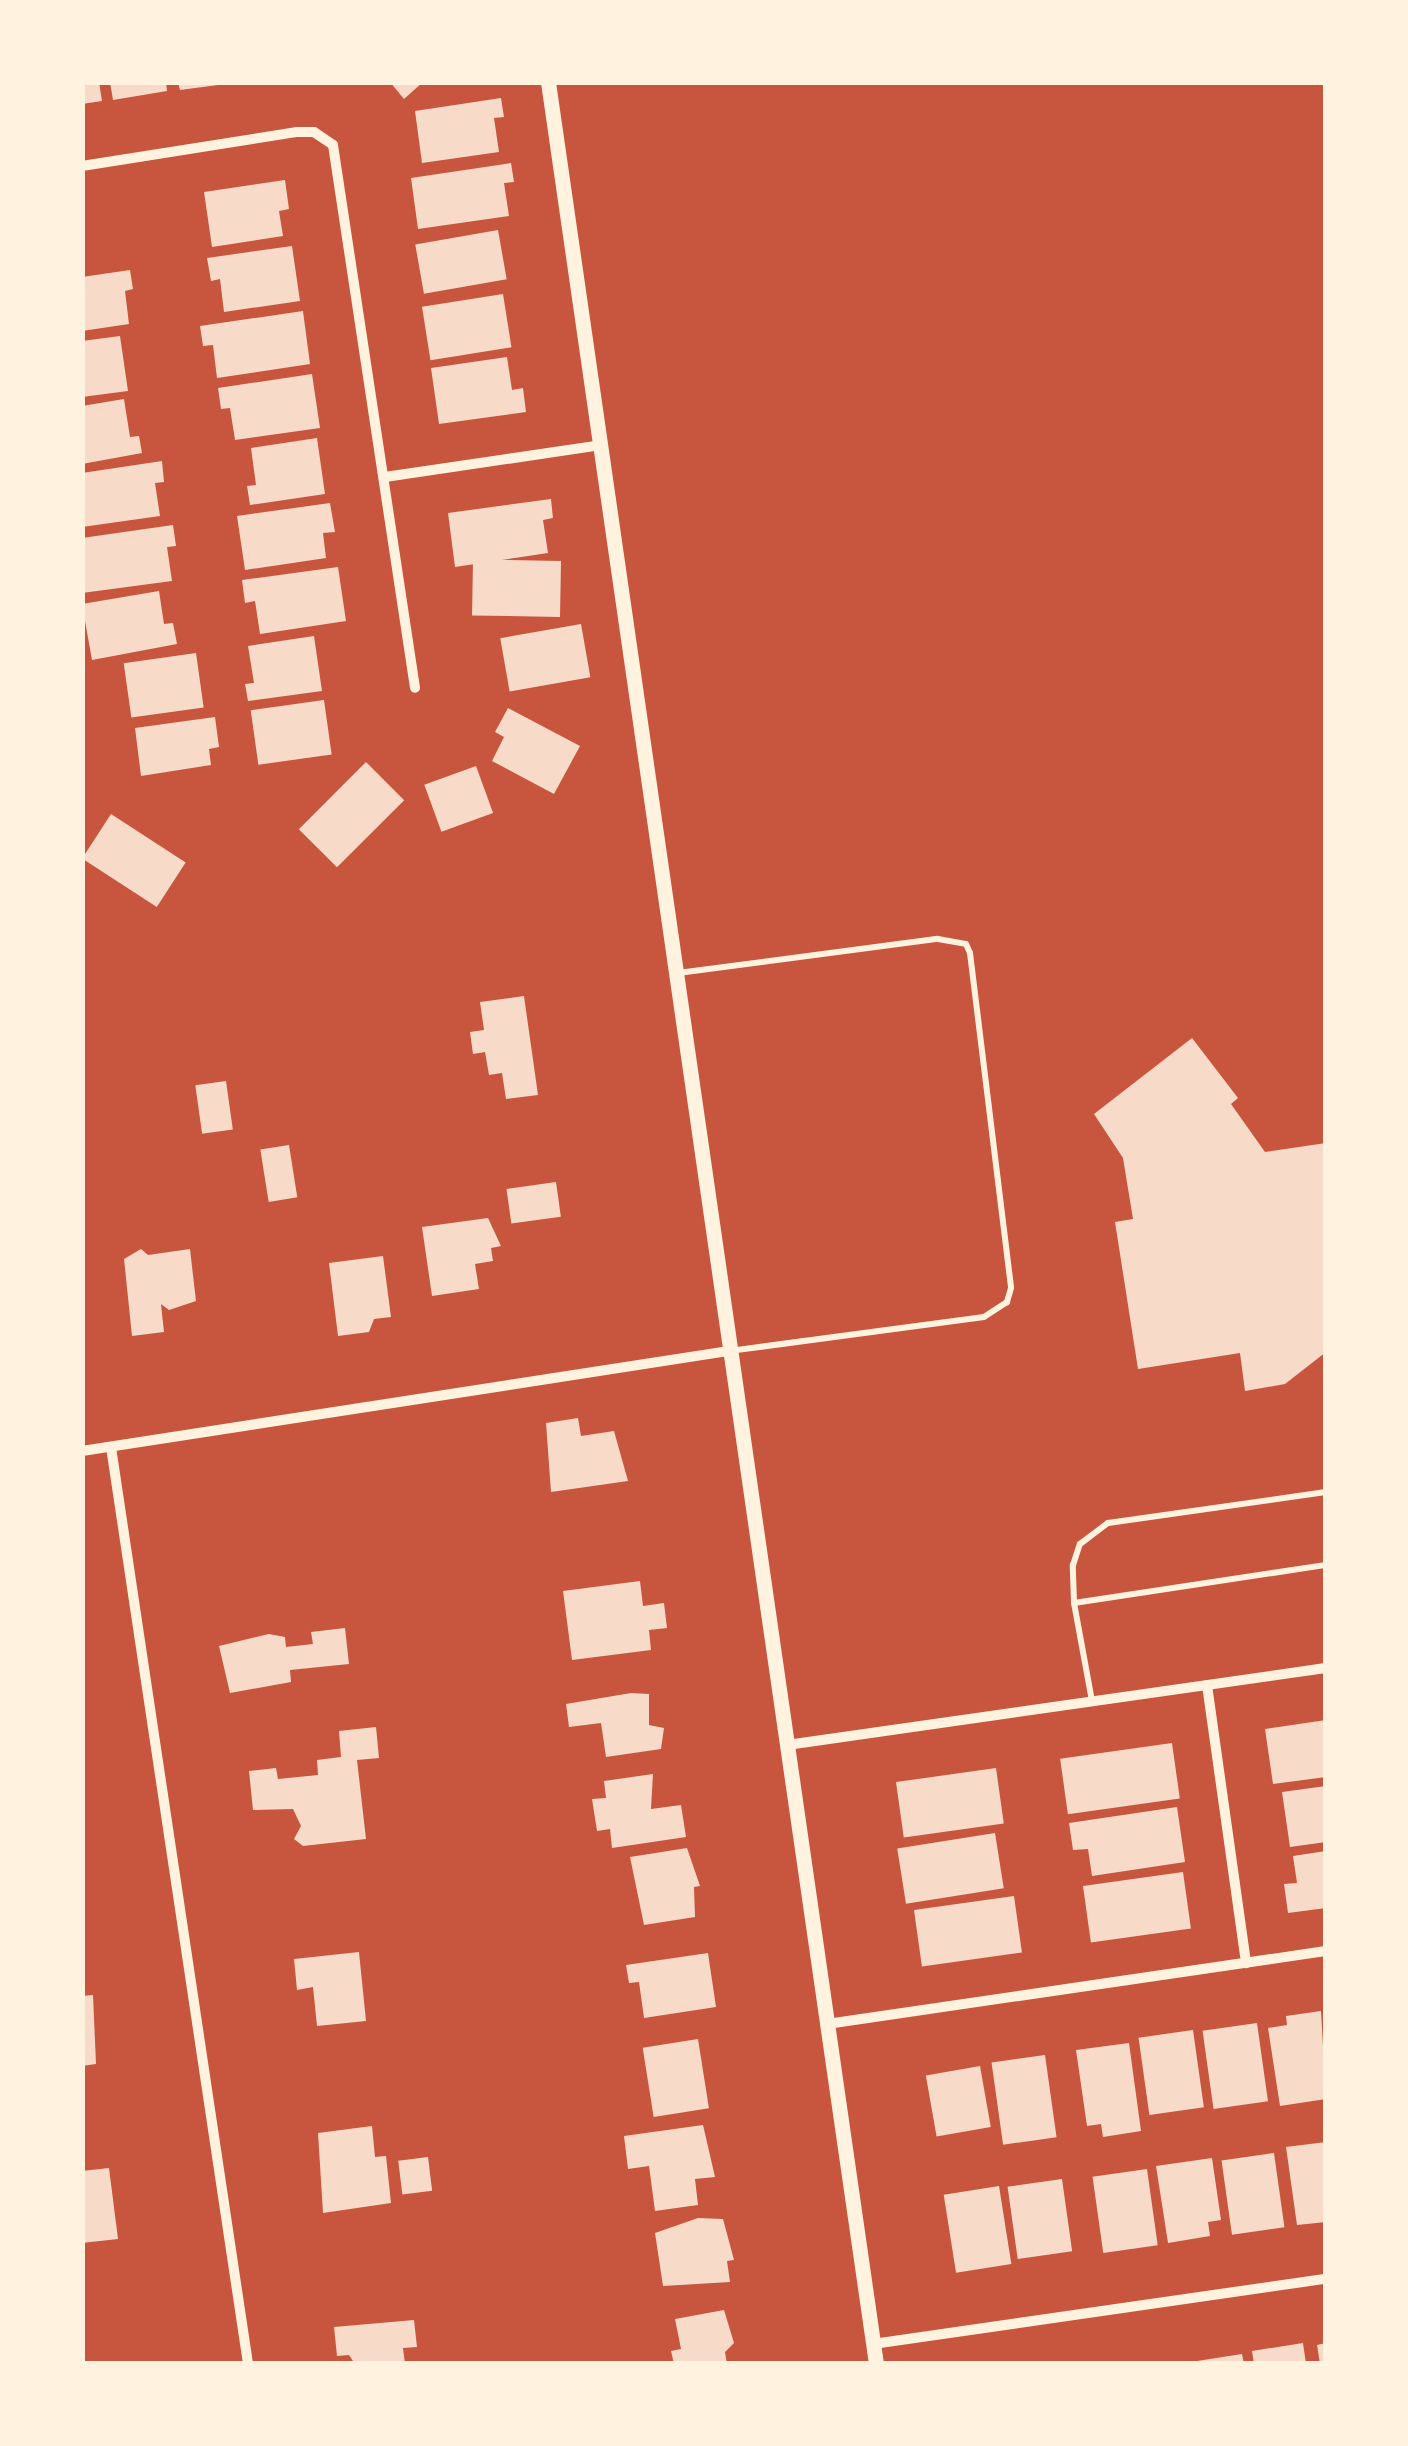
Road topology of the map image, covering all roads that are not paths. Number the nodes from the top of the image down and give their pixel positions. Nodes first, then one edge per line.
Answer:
1 (548, 82) edge
2 (82, 166) edge
3 (601, 445) junction
4 (385, 478) junction
5 (415, 688) dead end
6 (676, 974) junction
7 (728, 1351) junction
8 (111, 1446) junction
9 (82, 1451) edge
10 (1326, 1492) edge
11 (1326, 1564) edge
12 (1074, 1603) junction
13 (1326, 1668) edge
14 (1207, 1685) junction
15 (1092, 1702) junction
16 (787, 1745) junction
17 (1326, 1951) edge
18 (1246, 1963) junction
19 (827, 2024) junction
20 (1326, 2279) edge
21 (873, 2344) junction
22 (248, 2364) edge
23 (876, 2364) edge

1 - 3 street
2 - 4 street
3 - 4 street
3 - 6 street
4 - 5 street
6 - 7 street
6 - 7 lane
7 - 8 street
7 - 16 street
8 - 9 street
8 - 22 street
10 - 12 lane
11 - 12 lane
12 - 15 lane
13 - 14 street
14 - 15 street
14 - 18 street
15 - 16 street
16 - 19 street
17 - 18 street
18 - 19 street
19 - 21 street
20 - 21 street
21 - 23 street

